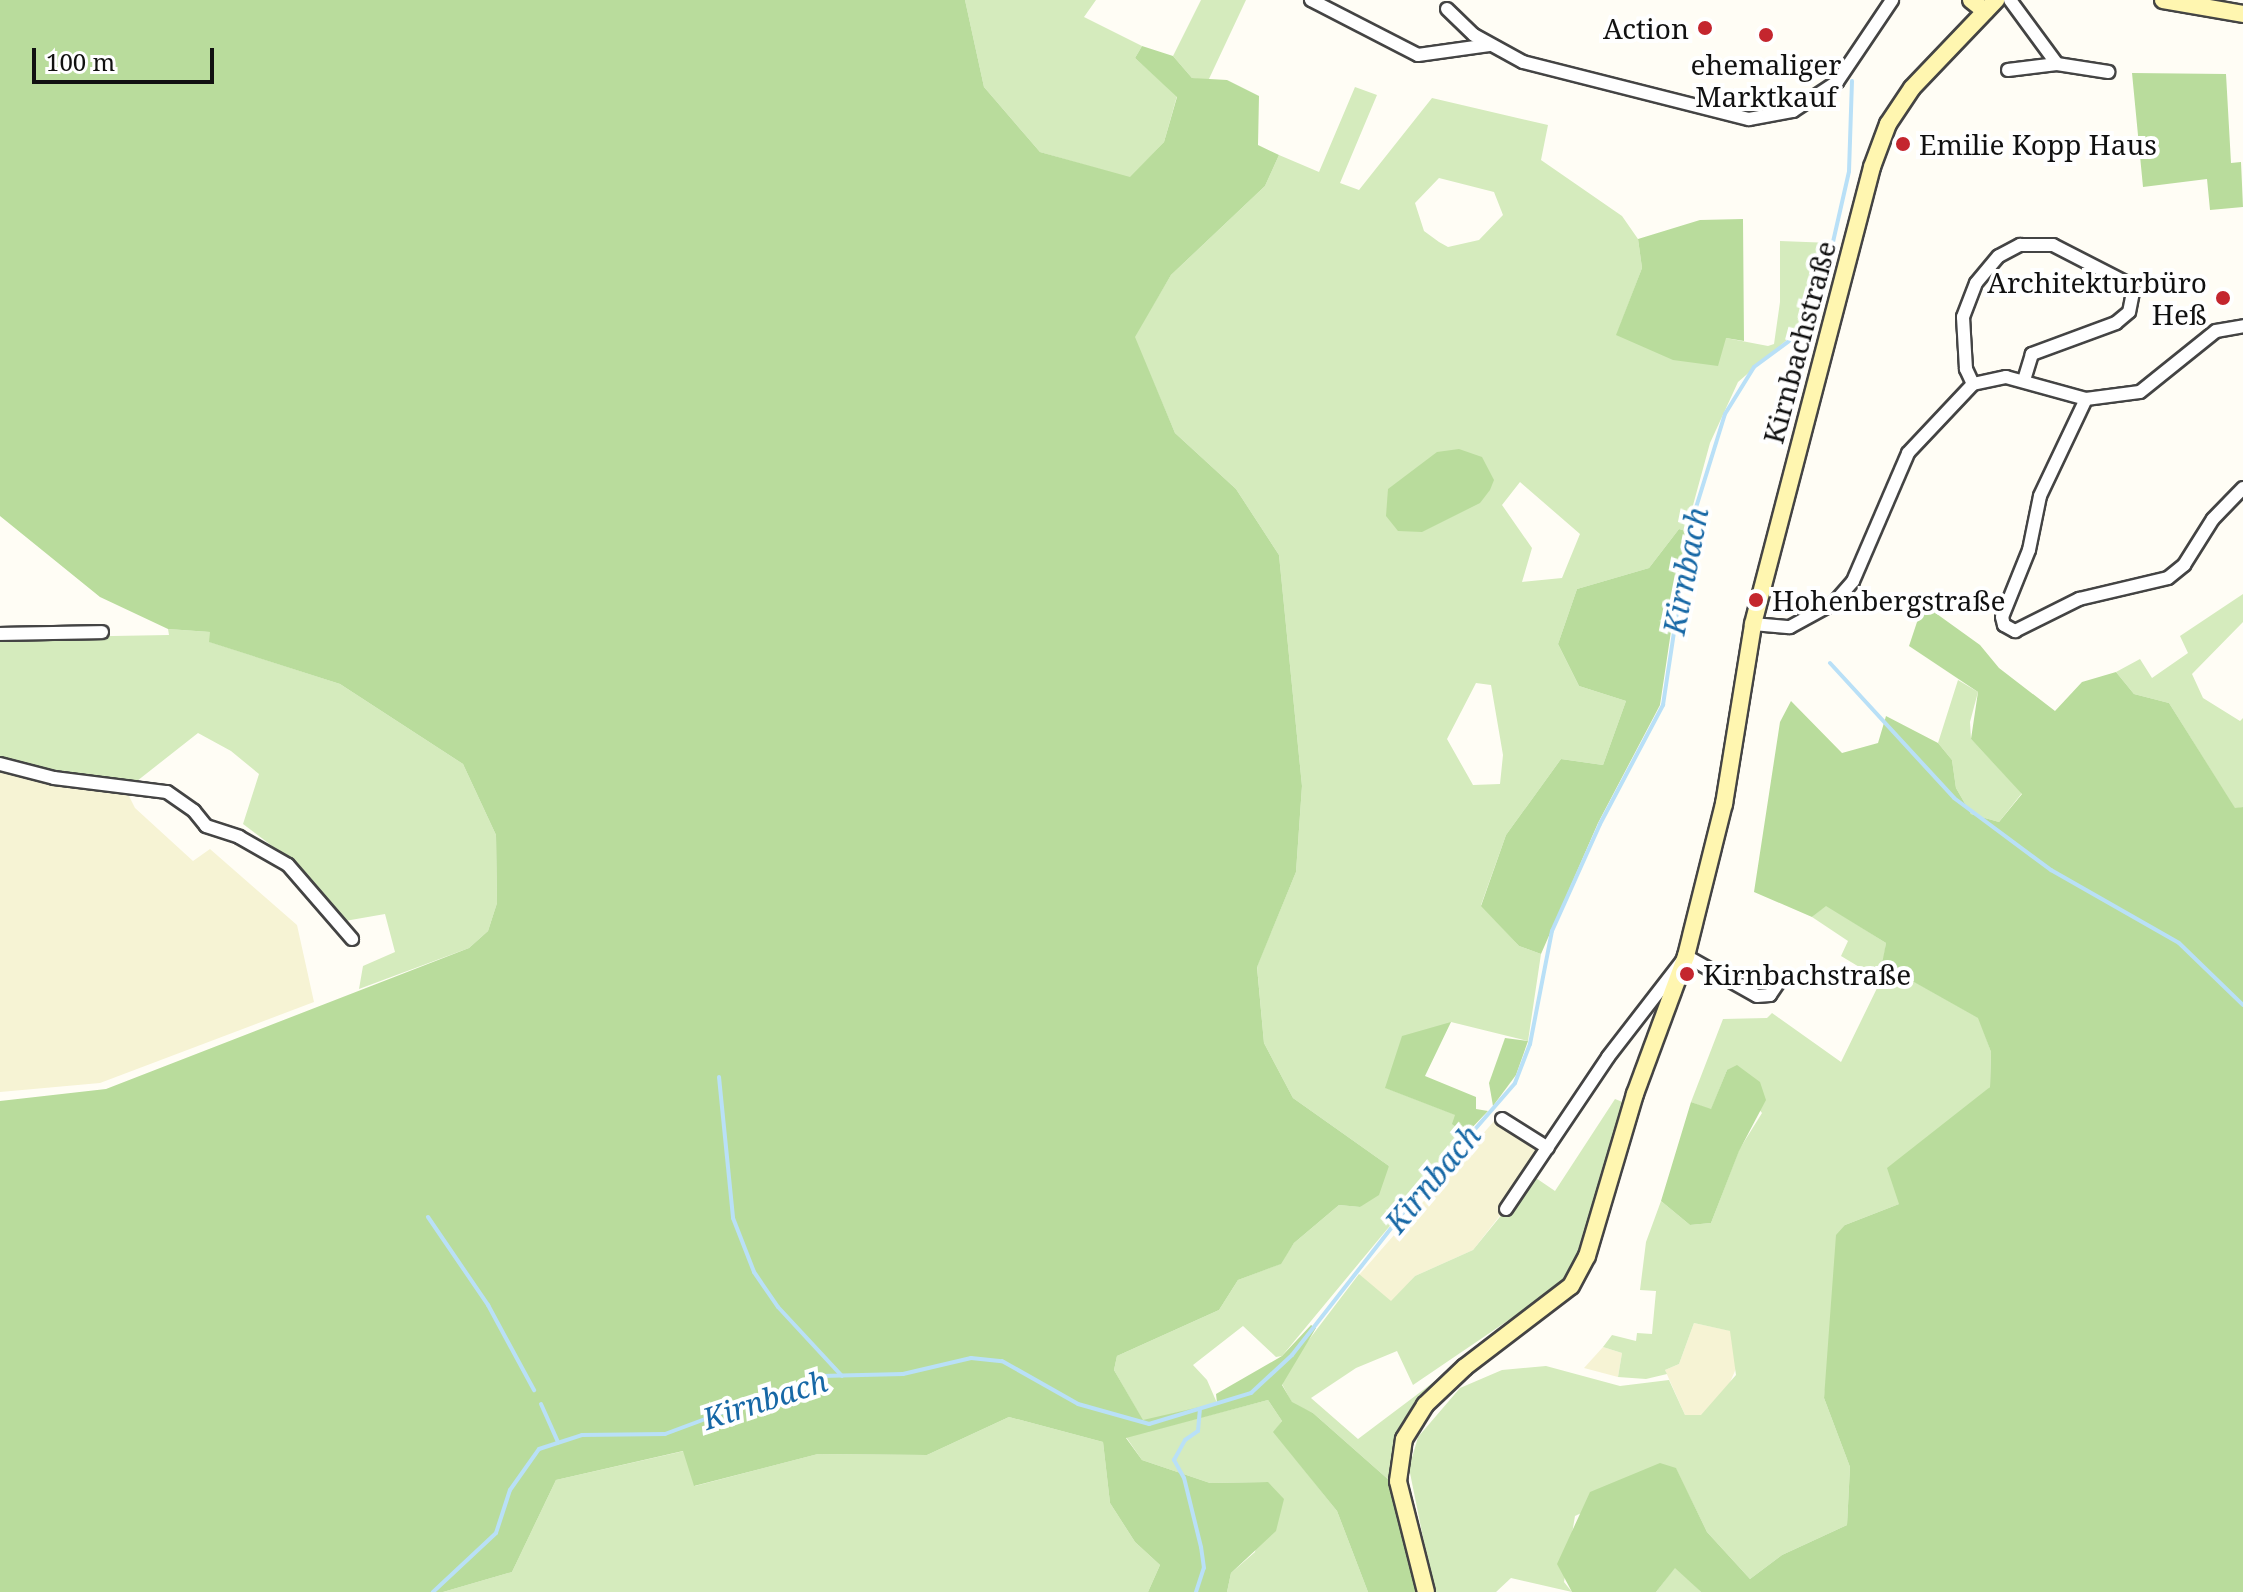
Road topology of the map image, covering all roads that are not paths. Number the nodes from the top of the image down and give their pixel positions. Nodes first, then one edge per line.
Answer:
1 (1311, 0) edge
2 (1892, 0) edge
3 (1971, 0) edge
4 (2010, 0) edge
5 (2163, 0) edge
6 (1990, 5) edge
7 (1447, 9) dead end
8 (2243, 14) edge
9 (1489, 45) junction
10 (2057, 64) junction
11 (2008, 70) dead end
12 (2108, 72) dead end
13 (2243, 326) edge
14 (2024, 380) junction
15 (1973, 384) junction
16 (2086, 399) junction
17 (2243, 488) edge
18 (1753, 624) junction
19 (102, 632) dead end
20 (0, 634) edge
21 (0, 764) edge
22 (352, 939) dead end
23 (1686, 956) junction
24 (1778, 983) dead end
25 (1502, 1119) dead end
26 (1548, 1148) junction
27 (1506, 1209) dead end
28 (1426, 1592) edge

1 - 9 street
2 - 9 street
3 - 6 main road
4 - 10 street
5 - 8 main road
6 - 18 main road, Kirnbachstraße
7 - 9 street
10 - 11 street
10 - 12 street
13 - 16 street
14 - 15 street
14 - 15 street
14 - 16 street
15 - 18 street
16 - 17 street
18 - 23 main road, Kirnbachstraße
19 - 20 street
21 - 22 street
23 - 24 street
23 - 26 street
23 - 28 main road, Kirnbachstraße
25 - 26 street
26 - 27 street

